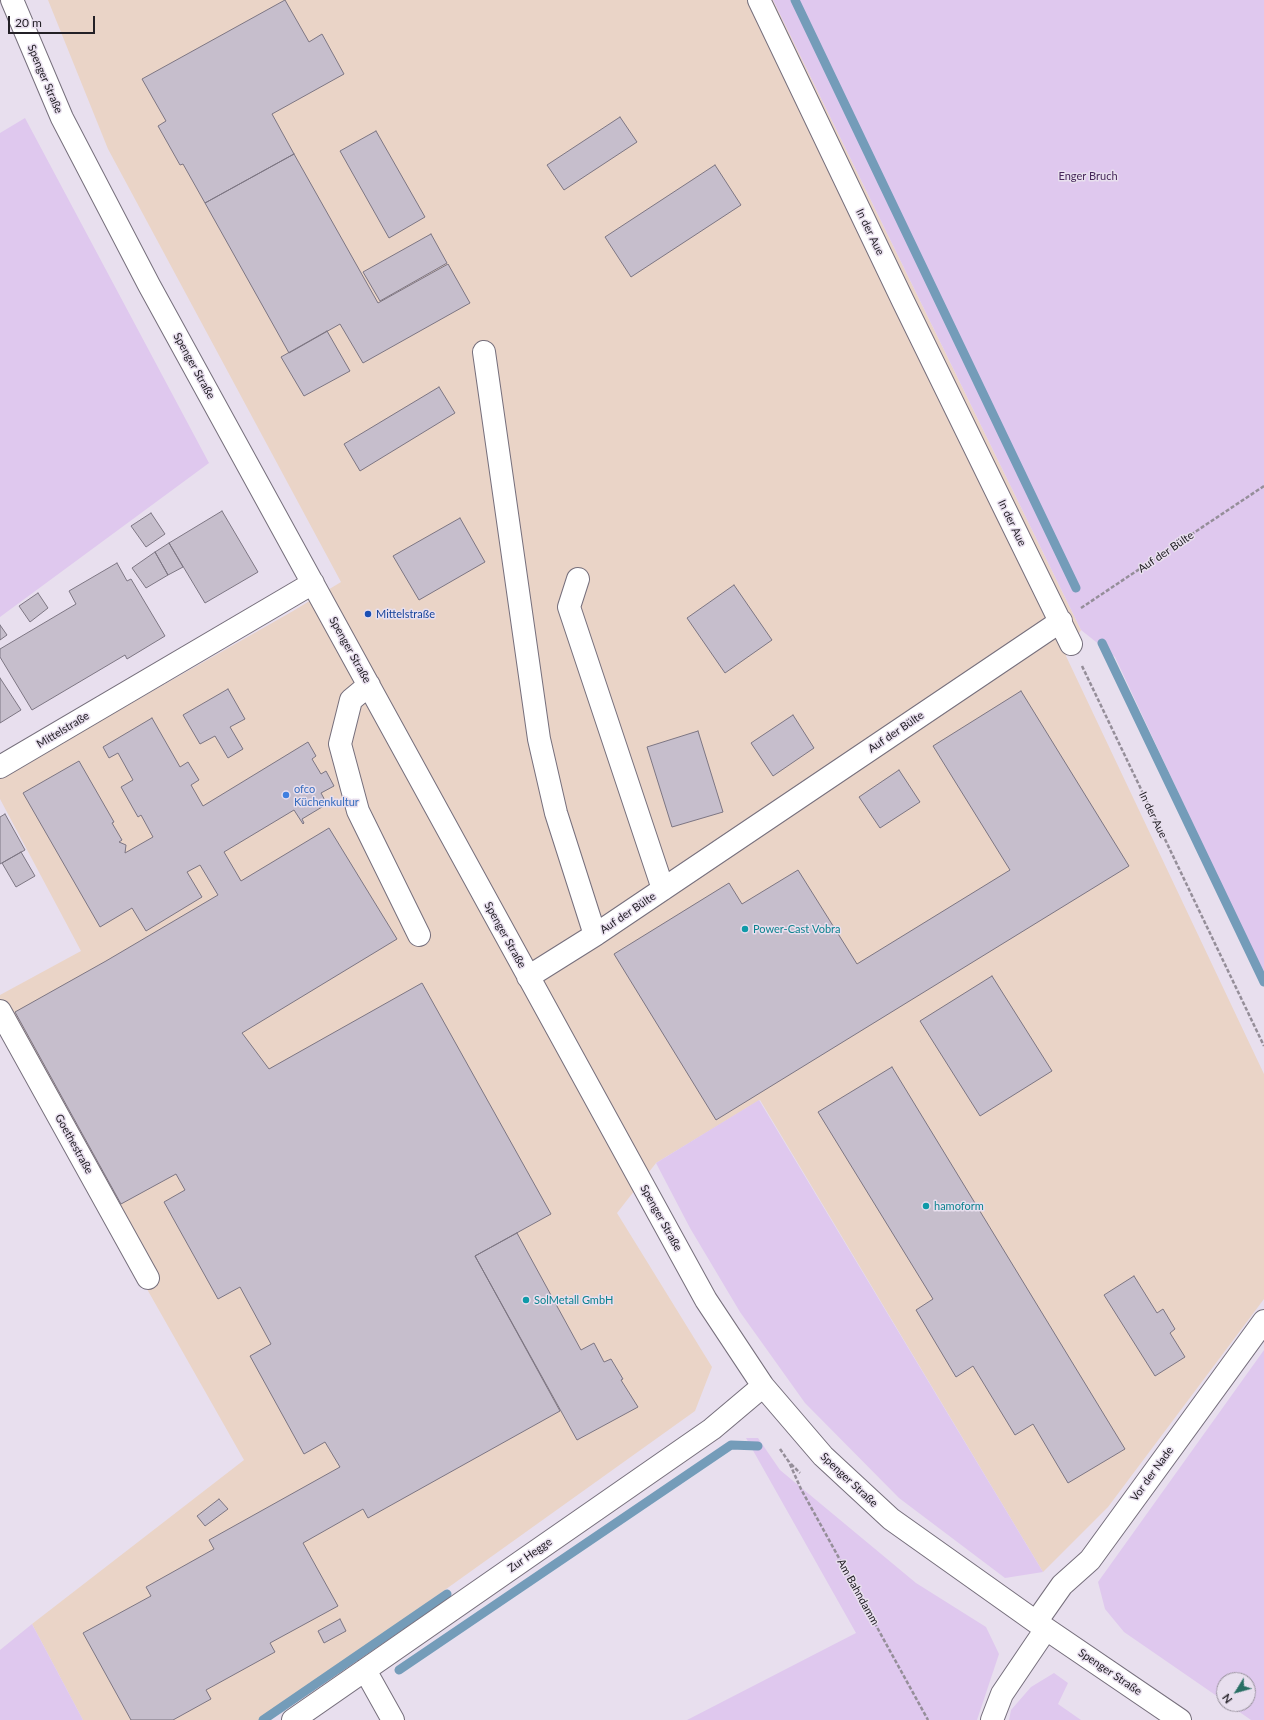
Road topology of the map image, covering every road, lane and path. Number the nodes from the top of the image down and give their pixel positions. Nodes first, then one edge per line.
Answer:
1 (12, 0) edge
2 (759, 0) edge
3 (484, 352) dead end
4 (1264, 486) edge
5 (578, 579) dead end
6 (313, 582) junction
7 (1060, 621) junction
8 (1071, 644) joint
9 (369, 685) junction
10 (0, 767) edge
11 (663, 889) junction
12 (420, 935) dead end
13 (595, 935) junction
14 (528, 977) junction
15 (0, 1011) edge
16 (1264, 1046) edge
17 (148, 1278) dead end
18 (1264, 1321) edge
19 (763, 1386) junction
20 (789, 1462) dead end
21 (1041, 1625) junction
22 (365, 1670) junction
23 (293, 1720) edge
24 (393, 1720) edge
25 (928, 1720) edge
26 (992, 1720) edge
27 (1180, 1720) edge

1 - 6 street, Spenger Straße
2 - 7 street, In der Aue
3 - 13 street
4 - 7 path, Auf der Bülte
5 - 11 street
6 - 9 street, Spenger Straße
6 - 10 street, Mittelstraße
7 - 8 street, In der Aue
7 - 11 street, Auf der Bülte
8 - 16 path, In der Aue
9 - 12 street
9 - 14 street, Spenger Straße
11 - 13 street, Auf der Bülte
13 - 14 street, Auf der Bülte
14 - 19 street, Spenger Straße
15 - 17 street, Goethestraße
18 - 21 street, Vor der Nade
19 - 21 street, Spenger Straße
19 - 22 street, Zur Hegge
20 - 25 path, Am Bahndamm
21 - 26 street
21 - 27 street, Spenger Straße
22 - 23 street, Zur Hegge
22 - 24 street

